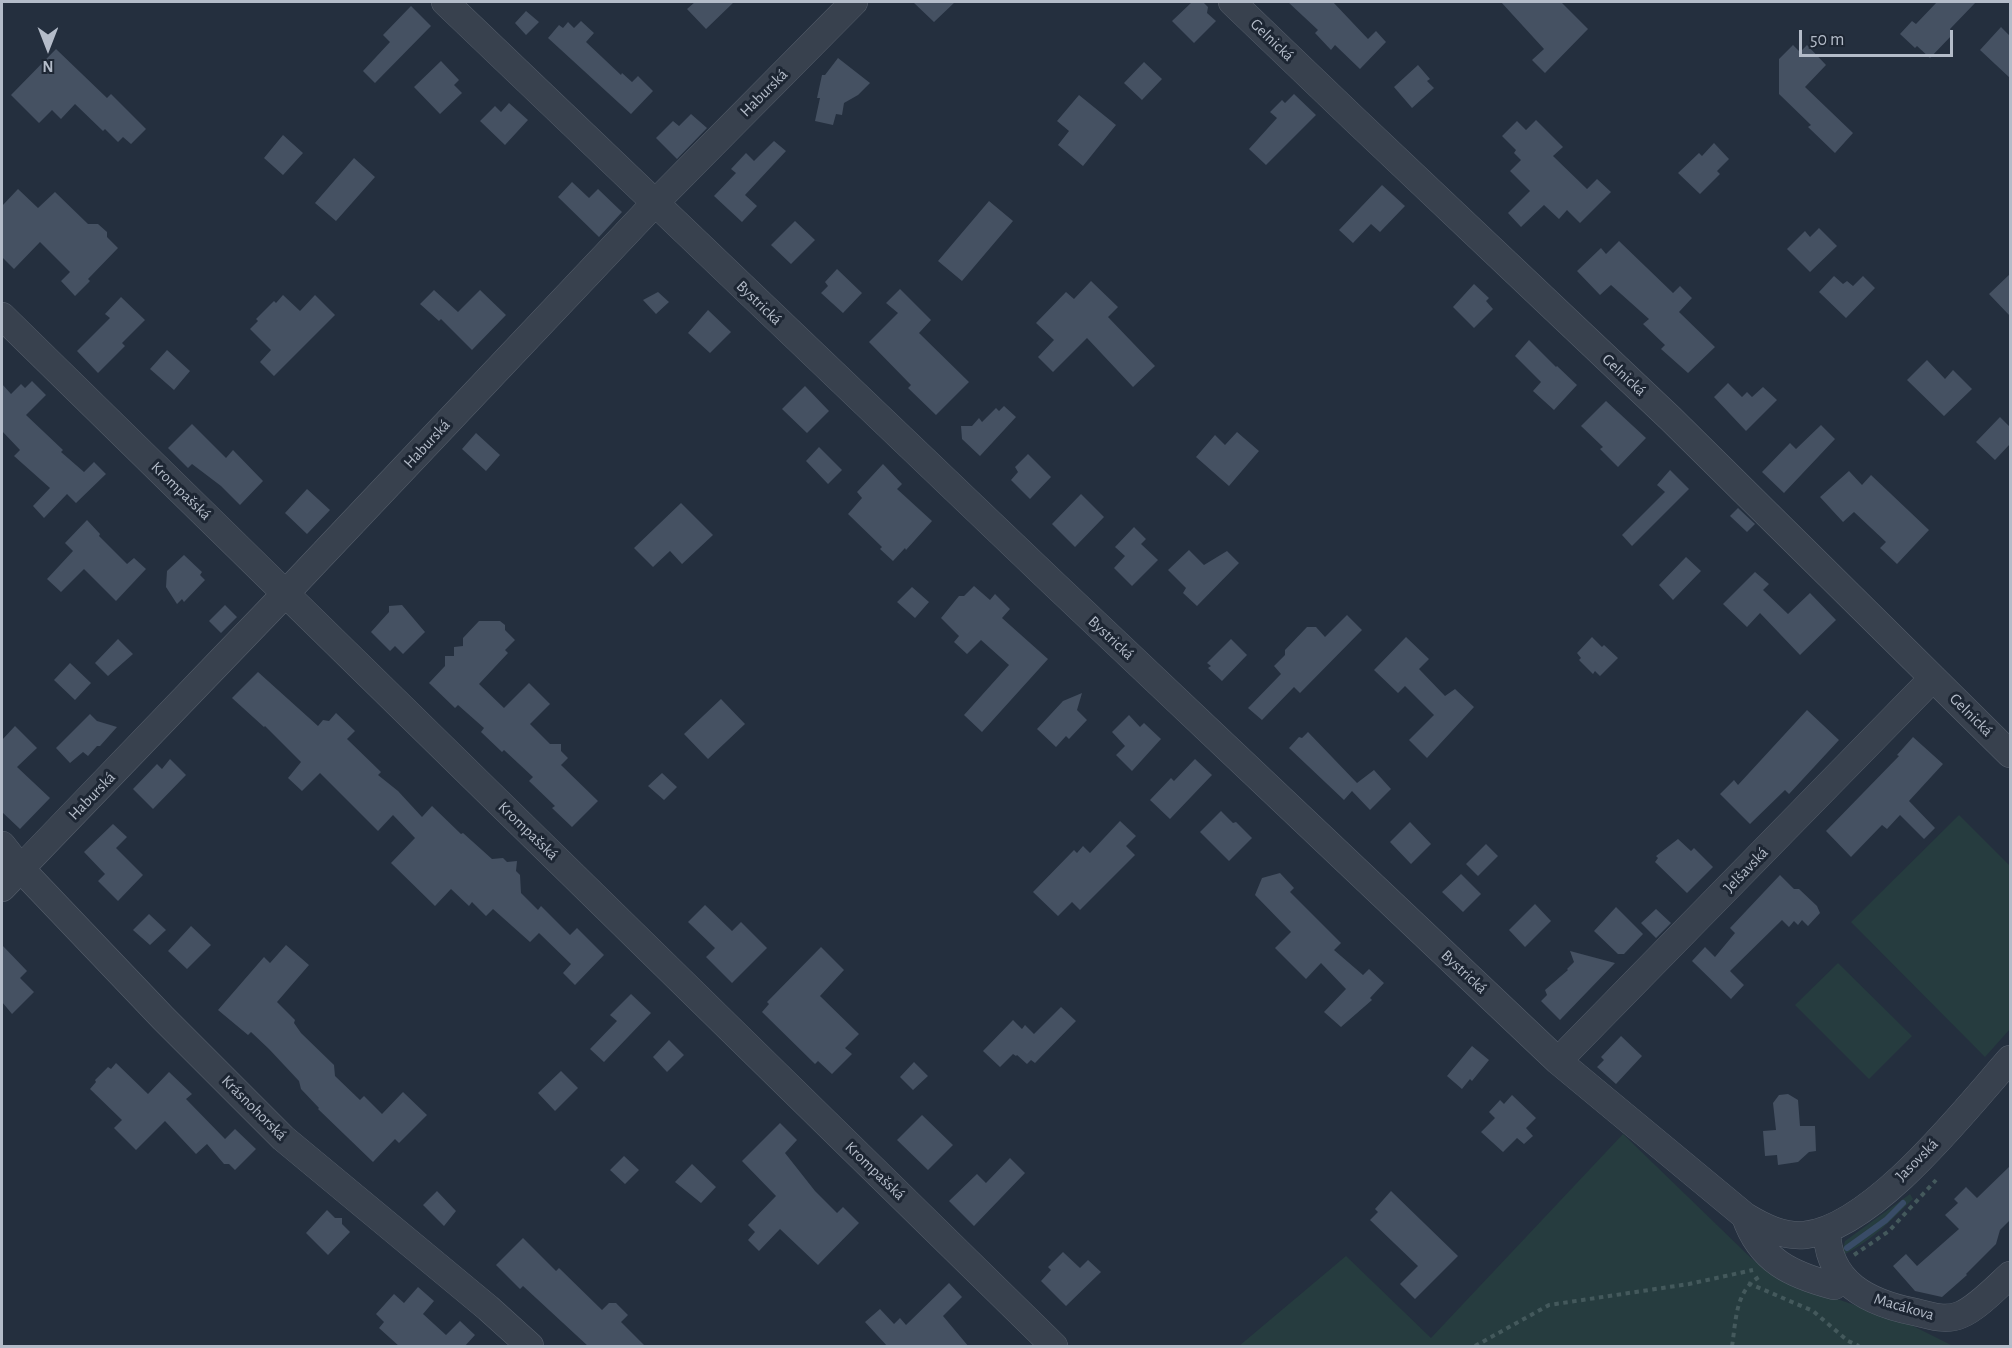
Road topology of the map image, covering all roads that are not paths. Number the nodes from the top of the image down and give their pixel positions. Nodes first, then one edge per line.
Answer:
1 (445, 2) edge
2 (854, 2) edge
3 (1232, 2) edge
4 (655, 203) junction
5 (2, 316) edge
6 (286, 593) junction
7 (1933, 678) junction
8 (2010, 754) edge
9 (2, 845) edge
10 (21, 869) junction
11 (2, 888) edge
12 (2010, 1059) edge
13 (1558, 1061) junction
14 (1745, 1216) junction
15 (1815, 1232) junction
16 (1834, 1286) junction
17 (2006, 1288) edge
18 (1865, 1296) junction
19 (530, 1347) edge
20 (1054, 1347) edge

1 - 4 street, Bystrická
2 - 4 street, Haburská
3 - 7 street, Gelnická
4 - 6 street, Haburská
4 - 13 street, Bystrická
5 - 6 street, Krompašská
6 - 10 street, Haburská
6 - 20 street, Krompašská
7 - 8 street, Gelnická
7 - 13 street, Jelšavská
9 - 10 street, Krásnohorská
10 - 11 street, Haburská
10 - 19 street, Krásnohorská
12 - 15 street, Jasovská
13 - 14 street, Bystrická
14 - 15 street, Bystrická
14 - 16 street
15 - 16 street
15 - 18 street, Macákova
16 - 18 street
17 - 18 street, Macákova

